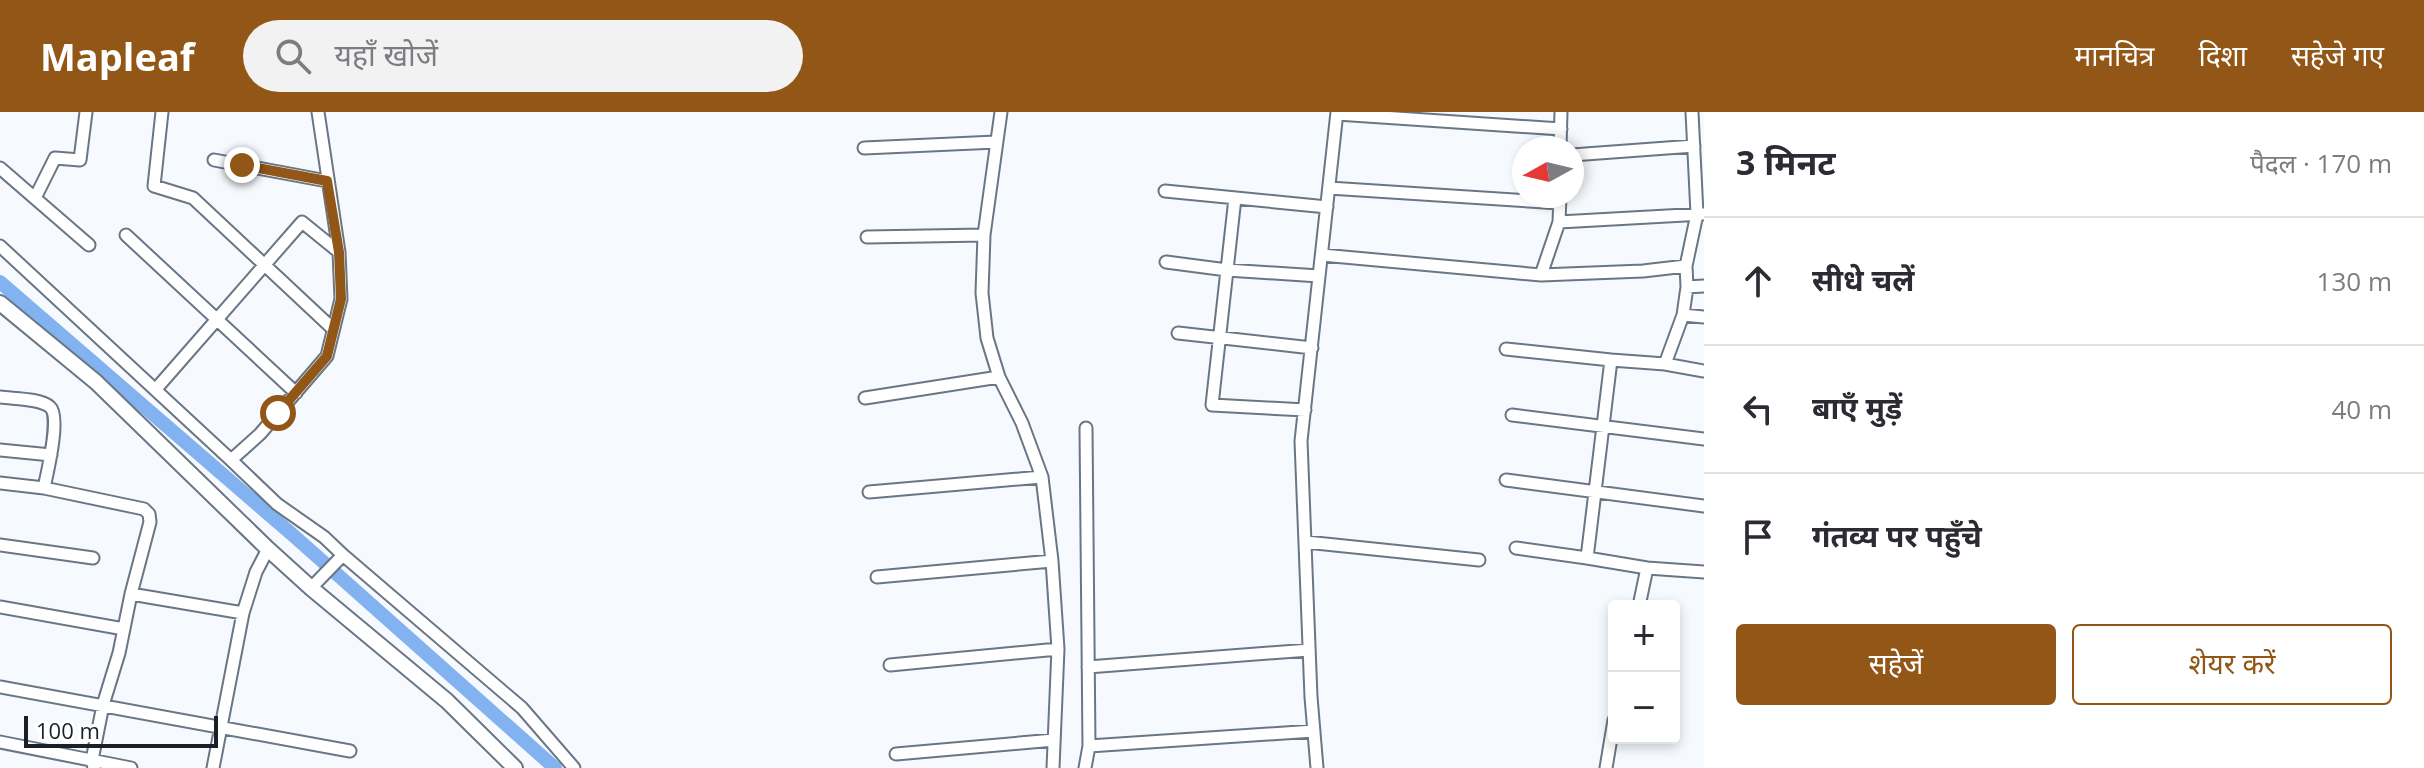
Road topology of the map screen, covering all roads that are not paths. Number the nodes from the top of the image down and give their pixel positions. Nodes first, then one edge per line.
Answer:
1 (86, 112) edge
2 (162, 112) edge
3 (318, 112) edge
4 (1001, 112) edge
5 (1561, 112) edge
6 (1692, 112) edge
7 (1337, 113) edge
8 (1561, 129) junction
9 (1561, 136) edge
10 (996, 142) junction
11 (1694, 146) junction
12 (864, 148) dead end
13 (1584, 154) edge
14 (214, 160) dead end
15 (0, 168) edge
16 (327, 181) junction
17 (1329, 188) junction
18 (1165, 191) dead end
19 (35, 198) junction
20 (1235, 198) junction
21 (1512, 198) edge
22 (1327, 207) junction
23 (1560, 208) edge
24 (1700, 214) edge
25 (1559, 222) junction
26 (126, 235) dead end
27 (984, 235) junction
28 (867, 237) dead end
29 (89, 245) dead end
30 (0, 246) edge
31 (339, 252) junction
32 (1322, 255) junction
33 (1166, 262) dead end
34 (264, 264) junction
35 (1686, 266) junction
36 (1227, 270) junction
37 (1541, 275) junction
38 (1319, 276) junction
39 (1704, 286) edge
40 (1687, 287) junction
41 (0, 303) edge
42 (1683, 315) junction
43 (1704, 317) edge
44 (217, 319) junction
45 (333, 329) junction
46 (1178, 333) dead end
47 (1219, 339) junction
48 (1312, 348) junction
49 (1506, 349) dead end
50 (1611, 360) junction
51 (1665, 364) junction
52 (1704, 371) edge
53 (999, 377) junction
54 (156, 389) junction
55 (296, 393) junction
56 (0, 397) edge
57 (865, 398) dead end
58 (1305, 410) junction
59 (1512, 415) dead end
60 (1603, 426) junction
61 (1086, 428) dead end
62 (1704, 439) edge
63 (0, 450) edge
64 (51, 455) junction
65 (231, 460) junction
66 (1042, 477) junction
67 (1506, 480) dead end
68 (0, 483) edge
69 (44, 488) junction
70 (1594, 491) junction
71 (869, 492) dead end
72 (1704, 506) edge
73 (1306, 542) junction
74 (0, 545) edge
75 (1516, 548) dead end
76 (265, 555) junction
77 (343, 555) junction
78 (93, 558) dead end
79 (1587, 558) junction
80 (1479, 560) dead end
81 (1052, 561) junction
82 (1647, 568) junction
83 (1704, 572) edge
84 (877, 577) dead end
85 (314, 585) junction
86 (131, 594) junction
87 (1640, 600) edge
88 (0, 607) edge
89 (243, 613) junction
90 (124, 629) junction
91 (1058, 649) junction
92 (1309, 650) junction
93 (890, 665) dead end
94 (1088, 667) junction
95 (0, 687) edge
96 (103, 705) junction
97 (222, 726) junction
98 (1314, 731) junction
99 (1054, 740) junction
100 (0, 742) edge
101 (1610, 744) edge
102 (1089, 746) junction
103 (350, 751) dead end
104 (896, 754) dead end
105 (93, 764) edge
106 (131, 768) edge
107 (213, 768) edge
108 (515, 768) edge
109 (574, 768) edge
110 (1053, 768) edge
111 (1085, 768) edge
112 (1317, 768) edge
113 (1606, 768) edge

1 - 19 street
2 - 34 street
3 - 16 street
4 - 10 street
5 - 8 street
6 - 11 street
7 - 8 street
7 - 17 street
8 - 9 street
10 - 12 street
10 - 27 street
11 - 13 street
11 - 24 street
14 - 16 street
15 - 19 street
16 - 31 street
17 - 21 street
17 - 22 street
18 - 20 street
19 - 29 street
20 - 22 street
20 - 36 street
22 - 32 street
23 - 25 street
24 - 25 street
24 - 35 street
25 - 37 street
26 - 44 street
27 - 28 street
27 - 53 street
30 - 54 street
31 - 34 street
31 - 45 street
32 - 37 street
32 - 38 street
33 - 36 street
34 - 44 street
34 - 45 street
35 - 37 street
35 - 40 street
36 - 38 street
36 - 47 street
38 - 48 street
39 - 40 street
40 - 42 street
41 - 76 street
42 - 43 street
42 - 51 street
44 - 54 street
44 - 55 street
45 - 55 street
46 - 47 street
47 - 48 street
47 - 58 street
48 - 58 street
49 - 50 street
50 - 51 street
50 - 60 street
51 - 52 street
53 - 57 street
53 - 66 street
54 - 65 street
55 - 65 street
56 - 64 street
58 - 73 street
59 - 60 street
60 - 62 street
60 - 70 street
61 - 94 street
63 - 64 street
64 - 69 street
65 - 77 street
66 - 71 street
66 - 81 street
67 - 70 street
68 - 69 street
69 - 86 street
70 - 72 street
70 - 79 street
73 - 80 street
73 - 92 street
74 - 78 street
75 - 79 street
76 - 85 street
76 - 89 street
77 - 85 street
77 - 109 street
79 - 82 street
81 - 84 street
81 - 91 street
82 - 83 street
82 - 87 street
85 - 108 street
86 - 89 street
86 - 90 street
88 - 90 street
89 - 97 street
90 - 96 street
91 - 93 street
91 - 99 street
92 - 94 street
92 - 98 street
94 - 102 street
95 - 96 street
96 - 97 street
96 - 105 street
97 - 103 street
97 - 107 street
98 - 102 street
98 - 112 street
99 - 104 street
99 - 110 street
100 - 105 street
101 - 113 street
102 - 111 street
105 - 106 street

